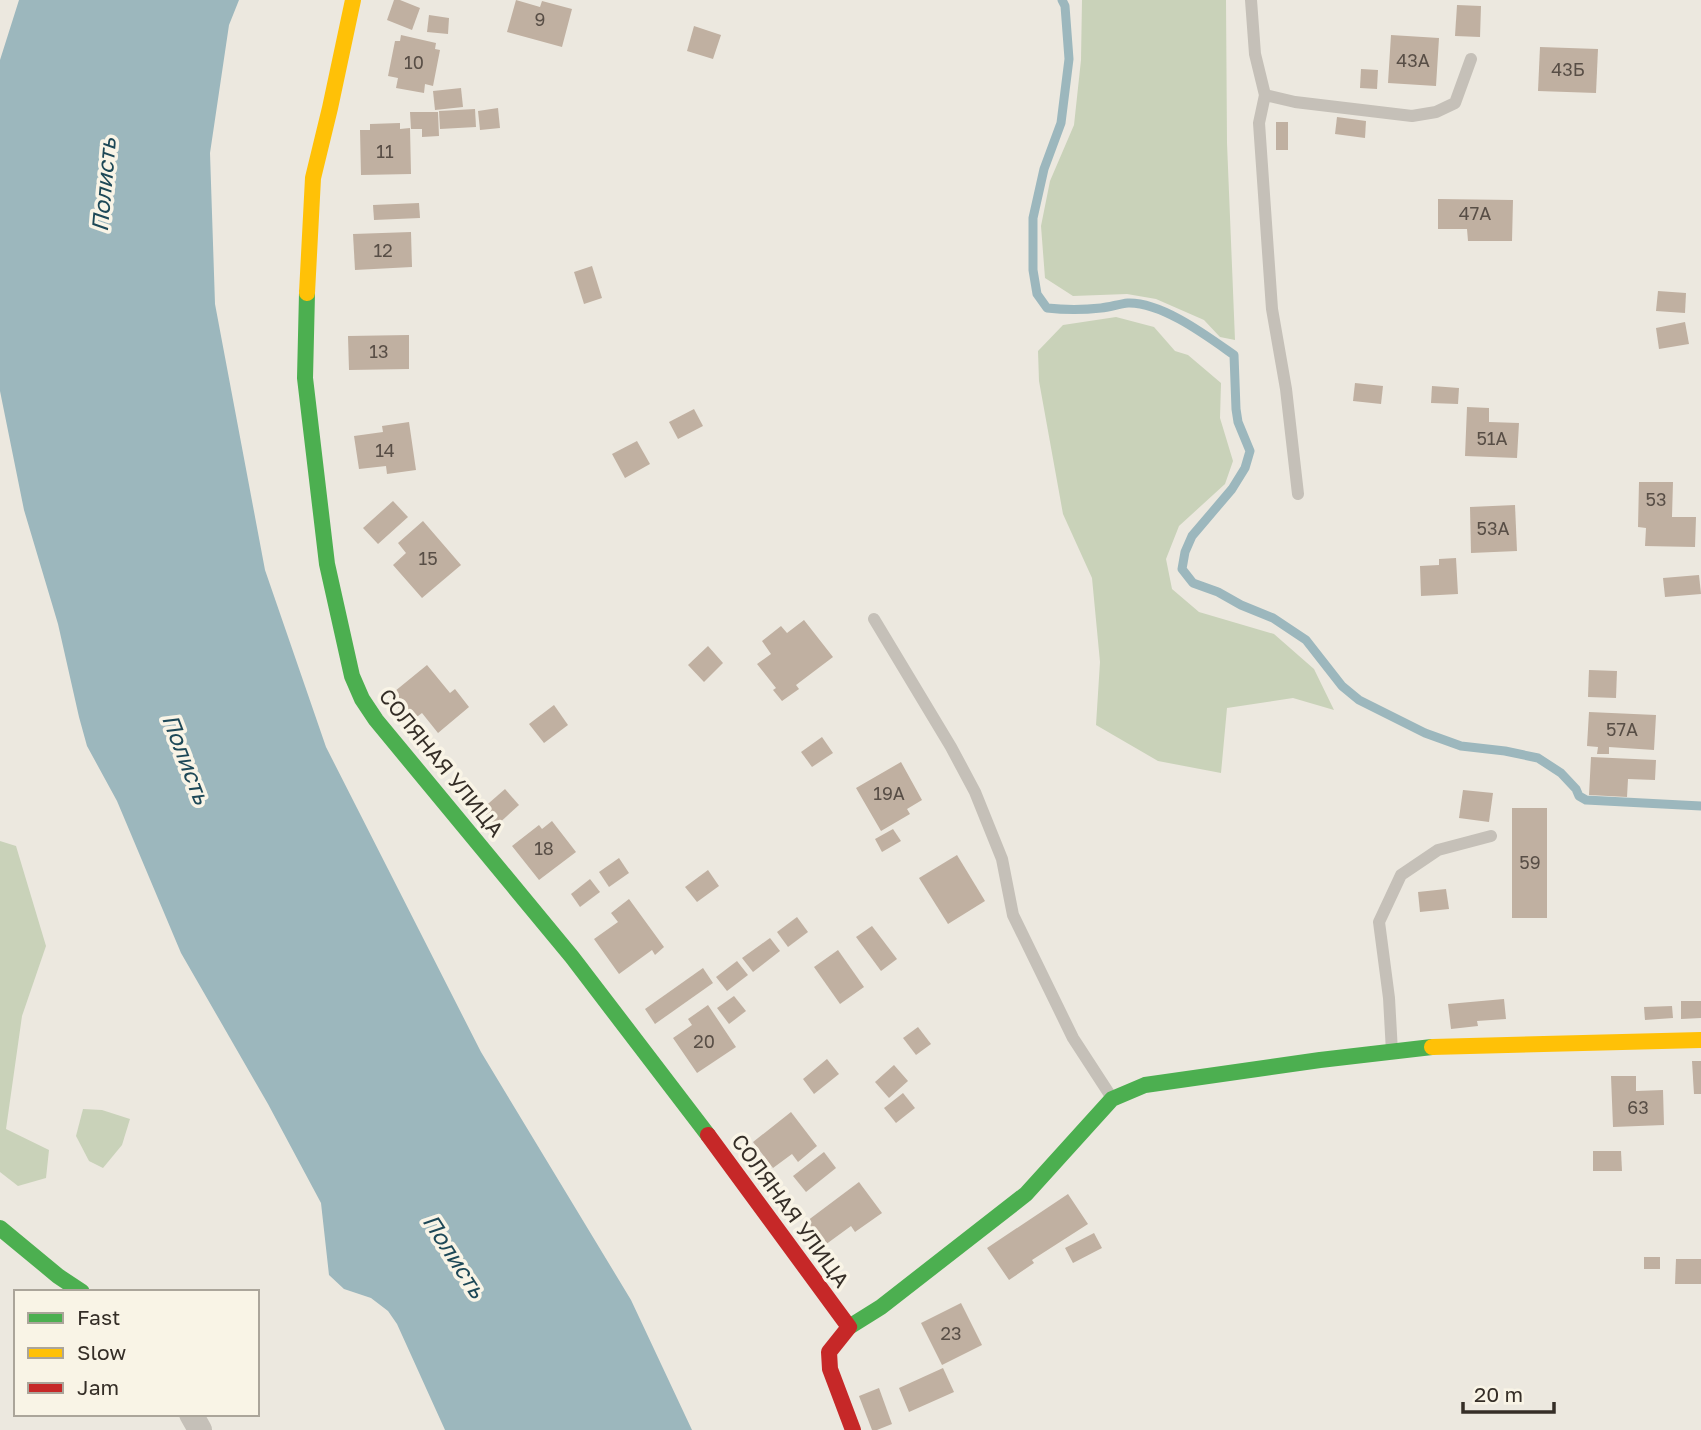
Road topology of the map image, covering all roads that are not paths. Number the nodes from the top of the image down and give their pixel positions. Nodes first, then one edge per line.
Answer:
1 (353, 0) edge
2 (1251, 0) edge
3 (1471, 59) dead end
4 (1265, 95) junction
5 (1298, 494) dead end
6 (874, 619) dead end
7 (1491, 836) dead end
8 (1701, 1040) edge
9 (1392, 1052) junction
10 (1112, 1099) junction
11 (0, 1228) edge
12 (79, 1290) edge
13 (849, 1327) junction
14 (853, 1430) edge

1 - 13 street, СОЛЯНАЯ УЛИЦА
2 - 4 lane
3 - 4 lane
4 - 5 lane
6 - 10 lane
7 - 9 lane
8 - 9 street
9 - 10 street
10 - 13 street
11 - 12 street
13 - 14 street

